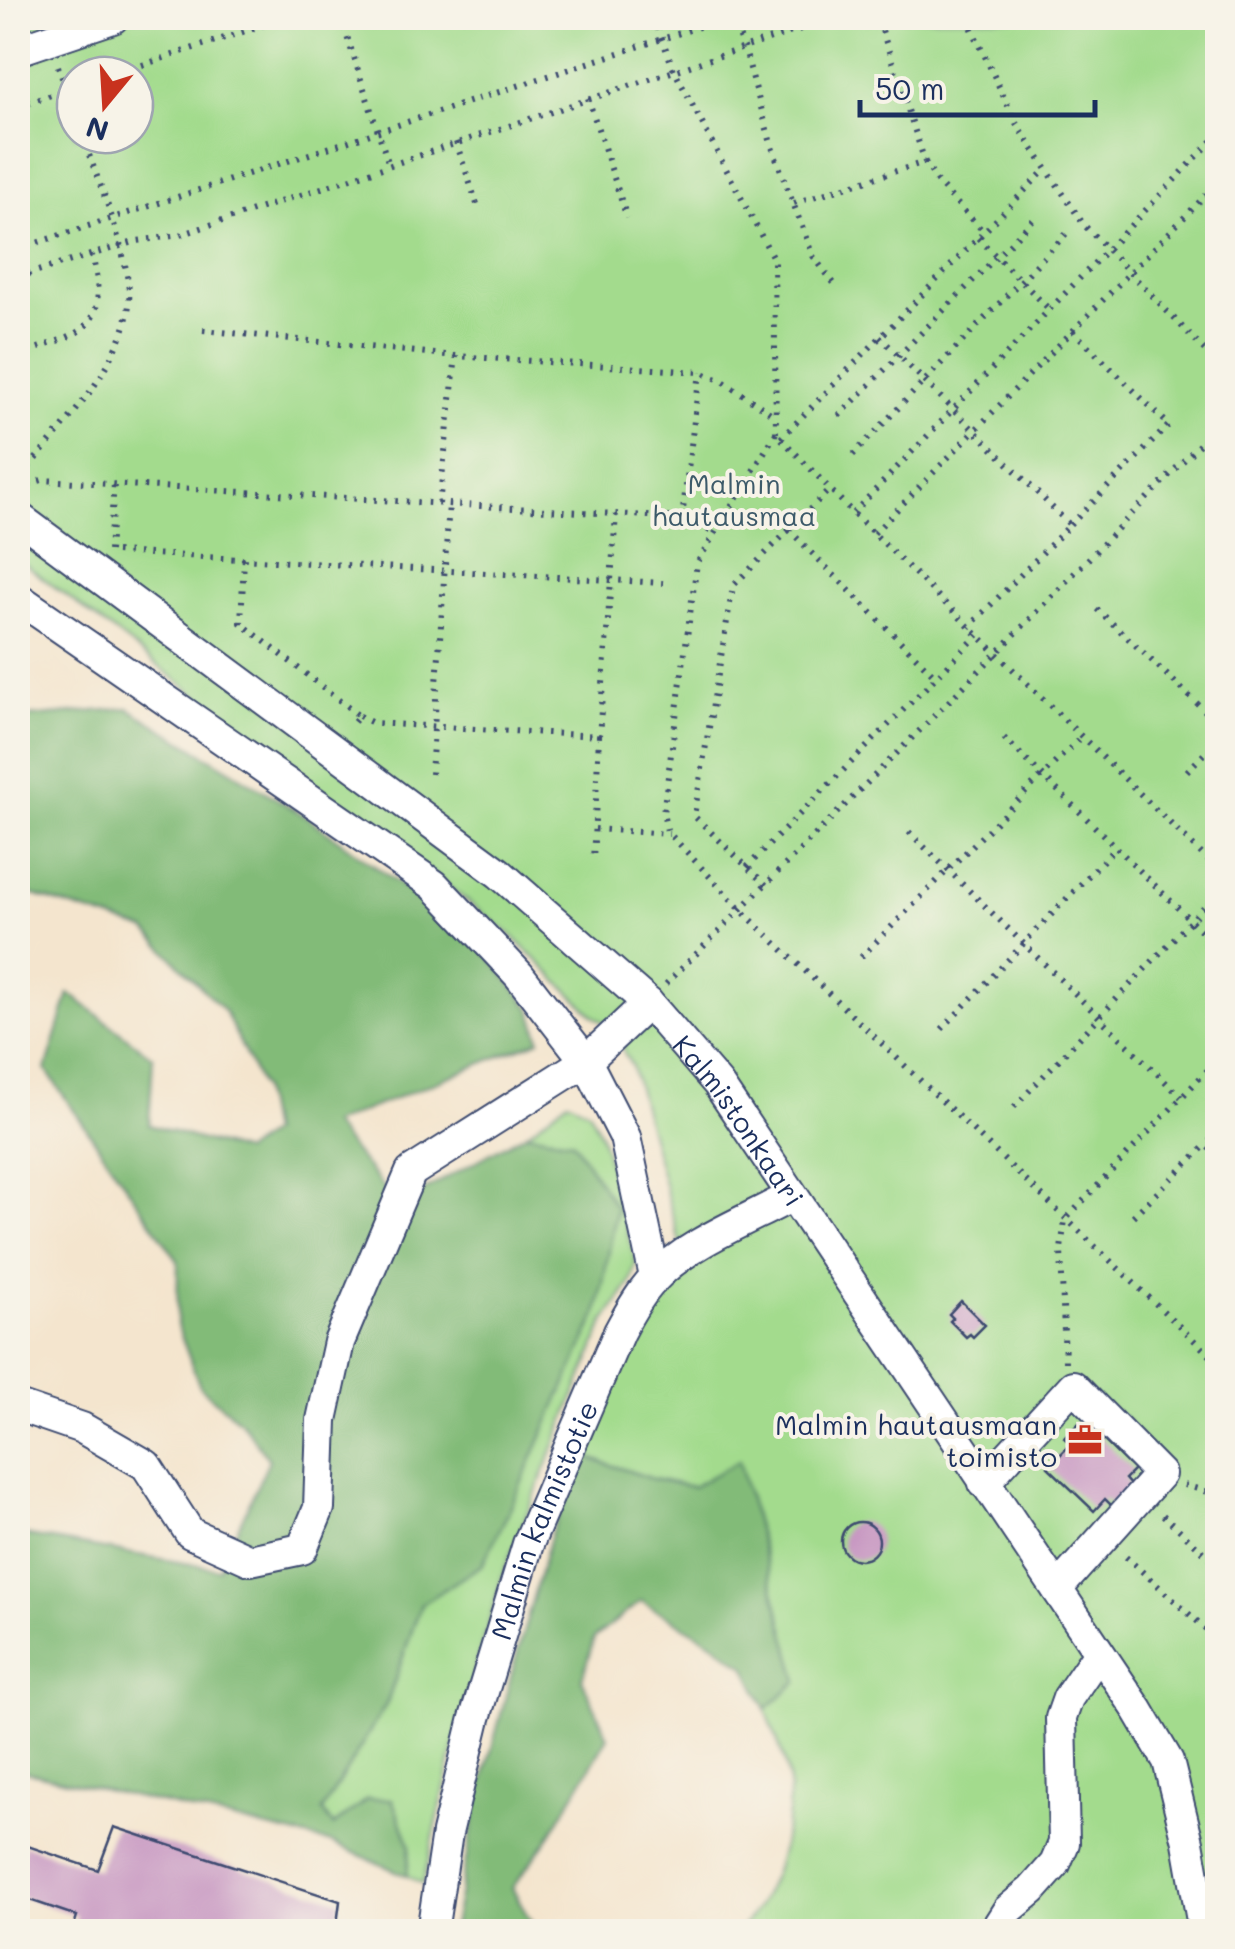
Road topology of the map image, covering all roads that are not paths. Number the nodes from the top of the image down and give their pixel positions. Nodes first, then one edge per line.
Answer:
1 (113, 18) edge
2 (18, 50) edge
3 (18, 517) edge
4 (18, 598) edge
5 (648, 1003) junction
6 (586, 1060) junction
7 (792, 1196) junction
8 (655, 1276) junction
9 (18, 1406) edge
10 (984, 1483) junction
11 (1057, 1589) junction
12 (1098, 1654) junction
13 (432, 1932) edge
14 (994, 1932) edge
15 (1204, 1932) edge

1 - 2 street
3 - 5 street, Kalmistonkaari
4 - 6 street
5 - 6 street
5 - 7 street, Kalmistonkaari
6 - 8 street
6 - 9 street
7 - 8 street, Malmin kalmistotie
7 - 10 street, Kalmistonkaari
8 - 13 street, Malmin kalmistotie
10 - 11 street, Kalmistonkaari
10 - 11 street
11 - 12 street, Kalmistonkaari
12 - 14 street
12 - 15 street, Kalmistonkaari

